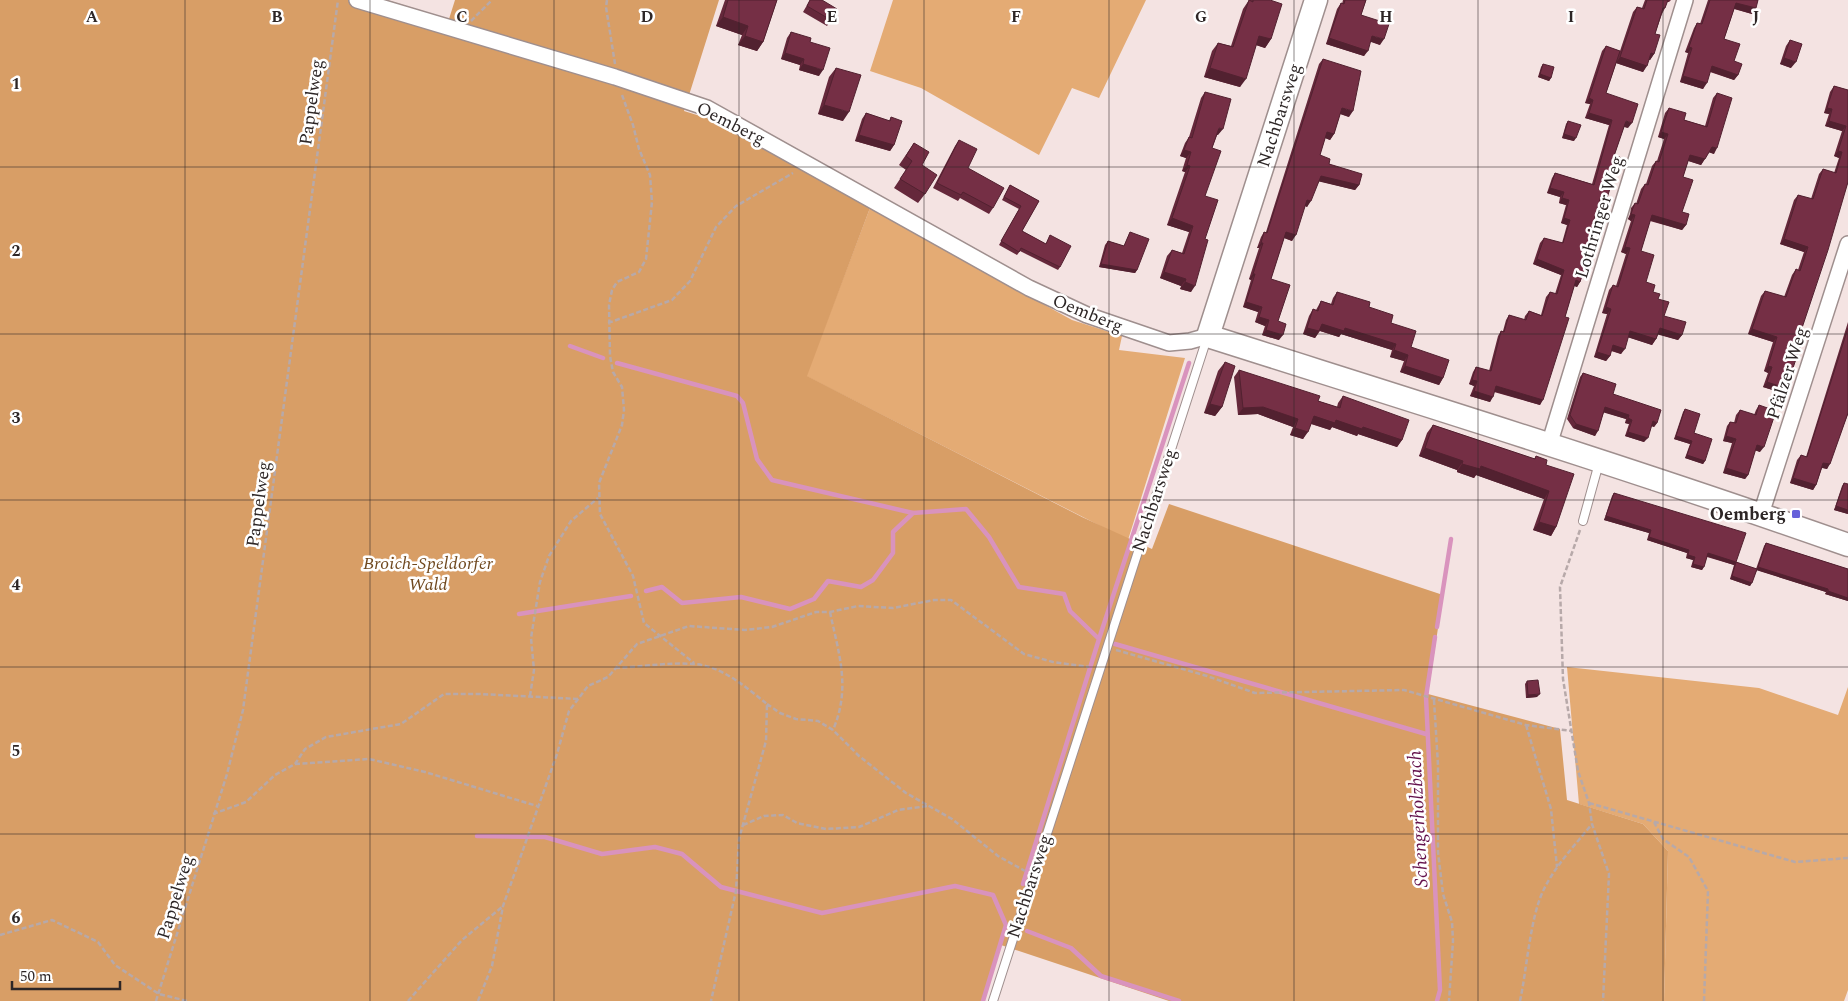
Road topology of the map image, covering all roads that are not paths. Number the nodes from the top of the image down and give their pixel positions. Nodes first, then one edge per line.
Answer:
1 (357, 0) edge
2 (1316, 0) edge
3 (1685, 0) edge
4 (1848, 244) edge
5 (1208, 336) junction
6 (1549, 445) junction
7 (1600, 460) junction
8 (1761, 514) junction
9 (1583, 521) road end
10 (1848, 544) edge
11 (993, 1001) edge

1 - 5 street, Oemberg
2 - 5 street, Nachbarsweg
3 - 6 street, Lothringer Weg
4 - 8 street, Pfälzer Weg
5 - 6 street, Oemberg
5 - 11 lane, Nachbarsweg
6 - 7 street, Oemberg
7 - 8 street, Oemberg
7 - 9 lane
8 - 10 street, Oemberg

